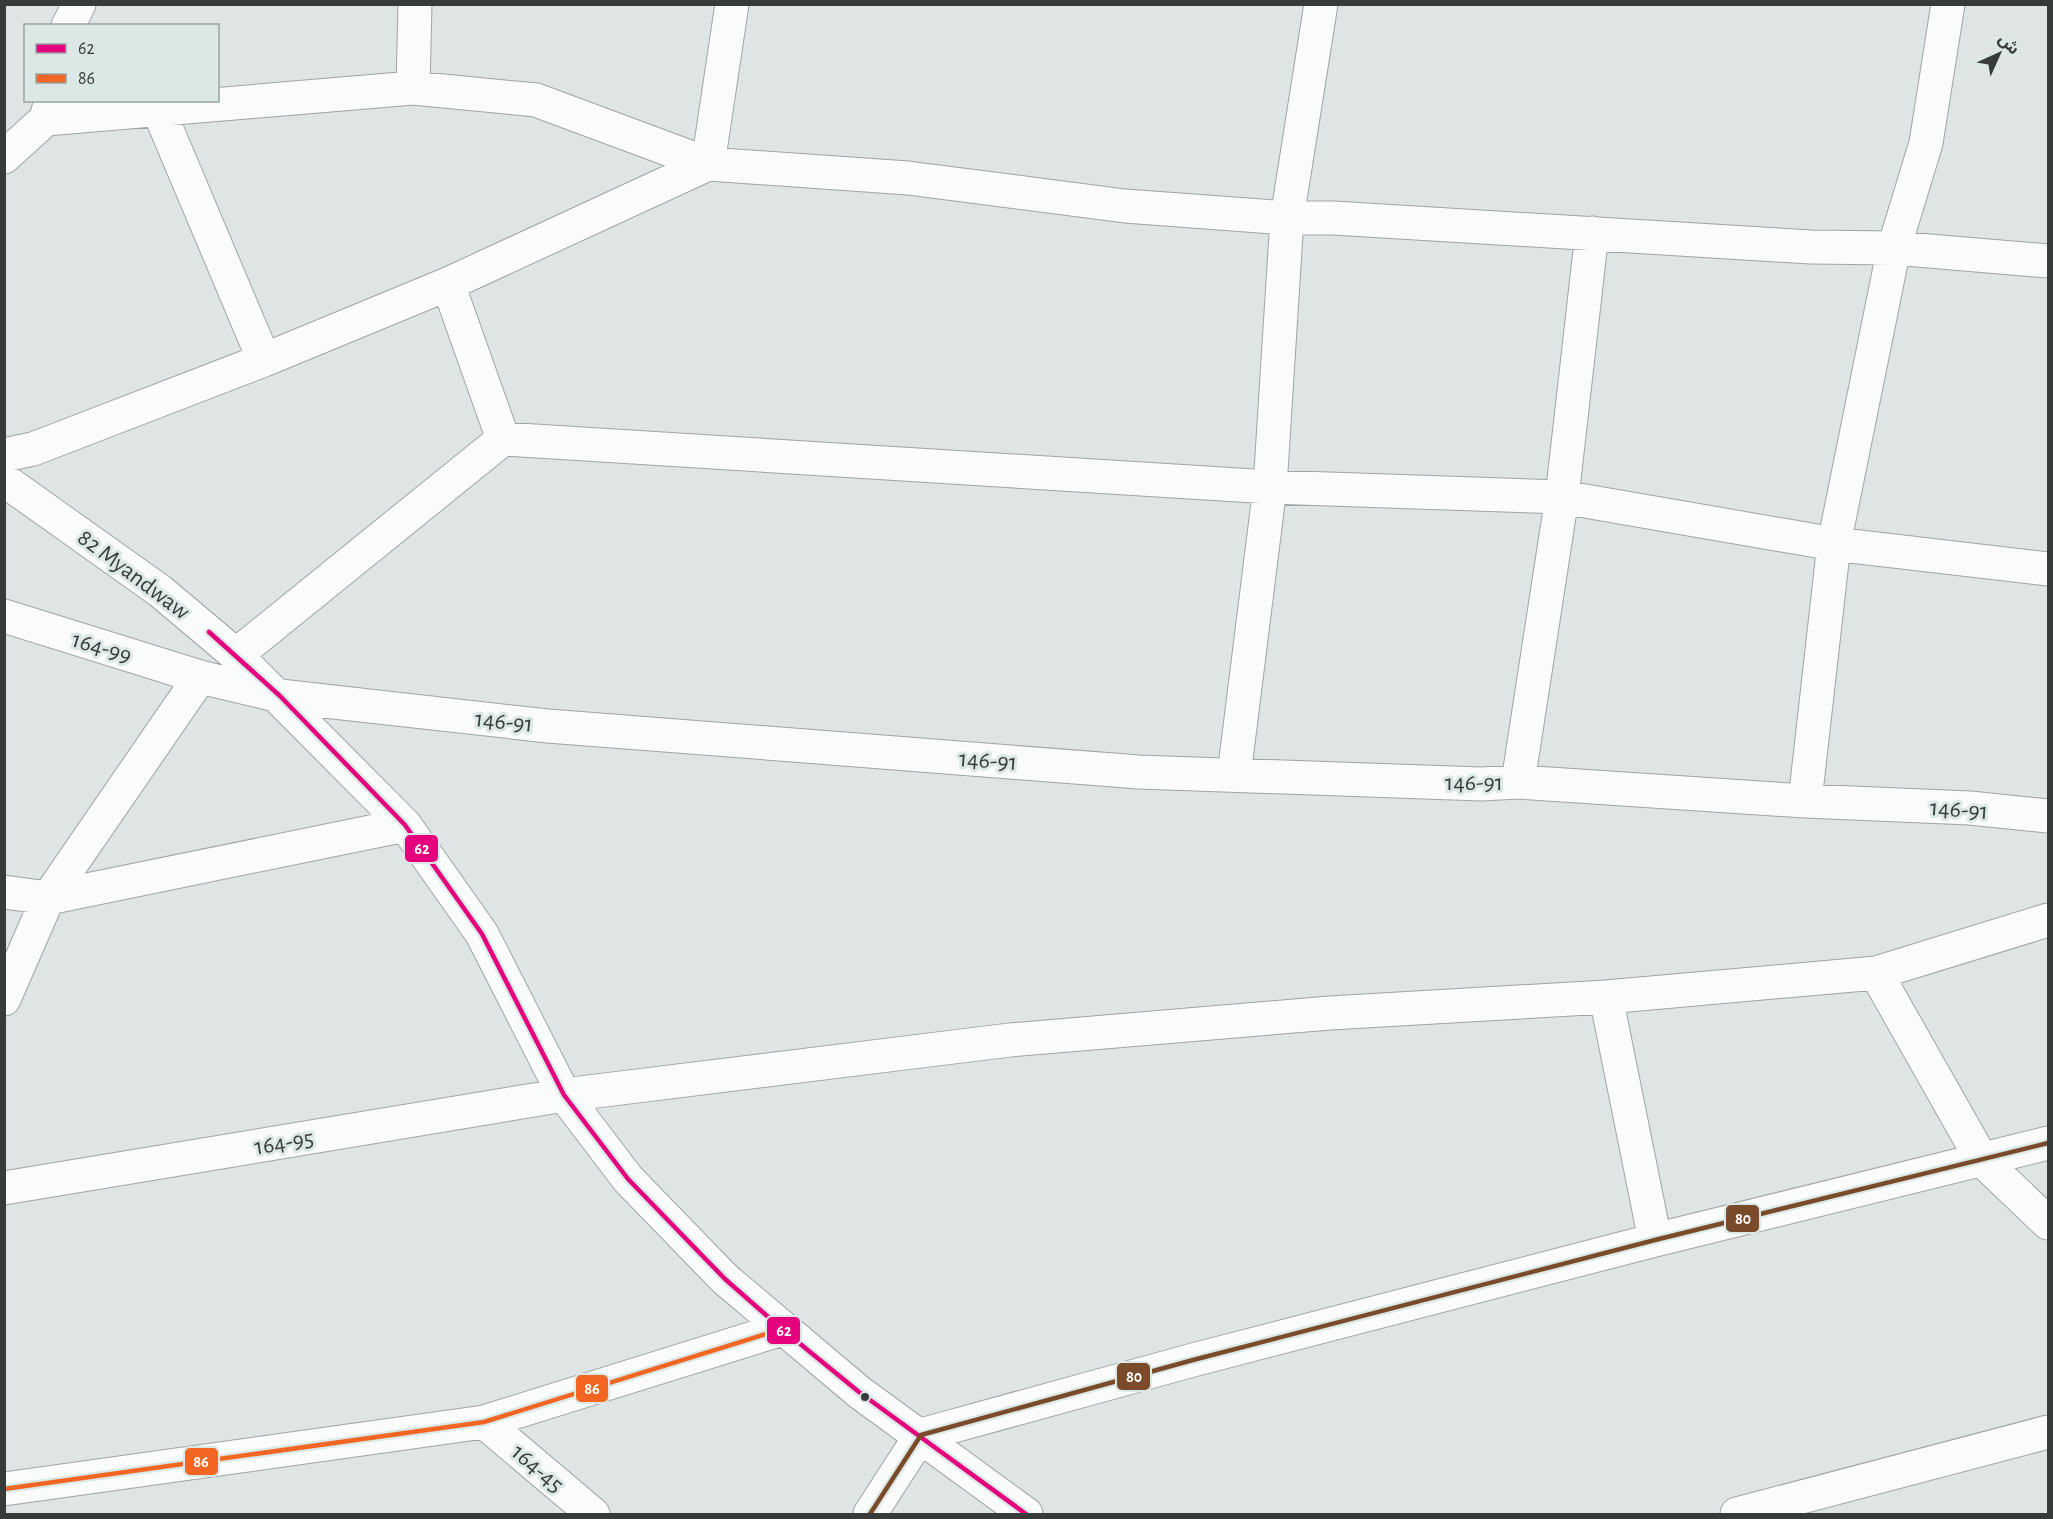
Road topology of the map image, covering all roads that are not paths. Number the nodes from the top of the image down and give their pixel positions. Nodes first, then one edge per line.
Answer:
1 (79, 4) edge
2 (416, 4) edge
3 (732, 4) edge
4 (1321, 4) edge
5 (1948, 4) edge
6 (69, 24) edge
7 (414, 88) junction
8 (49, 110) edge
9 (159, 111) junction
10 (4, 157) edge
11 (708, 164) junction
12 (1287, 218) junction
13 (1592, 233) junction
14 (1894, 248) junction
15 (2049, 261) edge
16 (448, 284) junction
17 (264, 360) junction
18 (503, 439) junction
19 (4, 455) edge
20 (4, 480) edge
21 (1270, 487) junction
22 (1562, 497) junction
23 (1834, 544) junction
24 (2049, 569) edge
25 (4, 616) edge
26 (236, 655) junction
27 (200, 677) junction
28 (280, 696) junction
29 (1234, 775) junction
30 (1518, 782) junction
31 (1806, 801) junction
32 (2049, 816) edge
33 (405, 825) junction
34 (4, 892) edge
35 (48, 898) junction
36 (2049, 920) edge
37 (1876, 973) junction
38 (1606, 997) junction
39 (4, 999) edge
40 (564, 1095) junction
41 (2049, 1143) edge
42 (1982, 1161) junction
43 (4, 1188) edge
44 (2049, 1223) edge
45 (1655, 1240) junction
46 (782, 1329) junction
47 (484, 1422) junction
48 (2049, 1432) edge
49 (921, 1435) junction
50 (4, 1489) edge
51 (593, 1515) edge
52 (870, 1515) edge
53 (1026, 1515) edge
54 (1737, 1515) edge

1 - 6 street
2 - 7 street
3 - 11 street
4 - 12 street
5 - 14 street
7 - 9 street
7 - 11 street
8 - 9 street
8 - 10 street
9 - 17 street
11 - 12 street
11 - 16 street
12 - 13 street
12 - 21 street
13 - 14 street
13 - 22 street
14 - 15 street
14 - 23 street
16 - 17 street
16 - 18 street
17 - 19 street
18 - 21 street
18 - 26 street
20 - 26 street, 82 Myandwaw
21 - 22 street
21 - 29 street
22 - 23 street
22 - 30 street
23 - 24 street
23 - 31 street
25 - 27 street, 164-99
26 - 28 street, 82 Myandwaw
27 - 28 street, 146-91
27 - 35 street
28 - 29 street, 146-91
28 - 33 street, 82 Myandwaw
29 - 30 street, 146-91
30 - 31 street, 146-91
31 - 32 street, 146-91
33 - 35 street
33 - 40 street, 82 Myandwaw
34 - 35 street
35 - 39 street
36 - 37 street, 164-95
37 - 38 street, 164-95
37 - 42 street
38 - 40 street, 164-95
38 - 45 street
40 - 43 street, 164-95
40 - 46 street, 82 Myandwaw
41 - 42 street
42 - 44 street
42 - 45 street
45 - 49 street
46 - 47 street
46 - 49 street, 82 Myandwaw
47 - 50 street
47 - 51 street, 164-45
48 - 54 street
49 - 52 street
49 - 53 street, 82 Myandwaw

